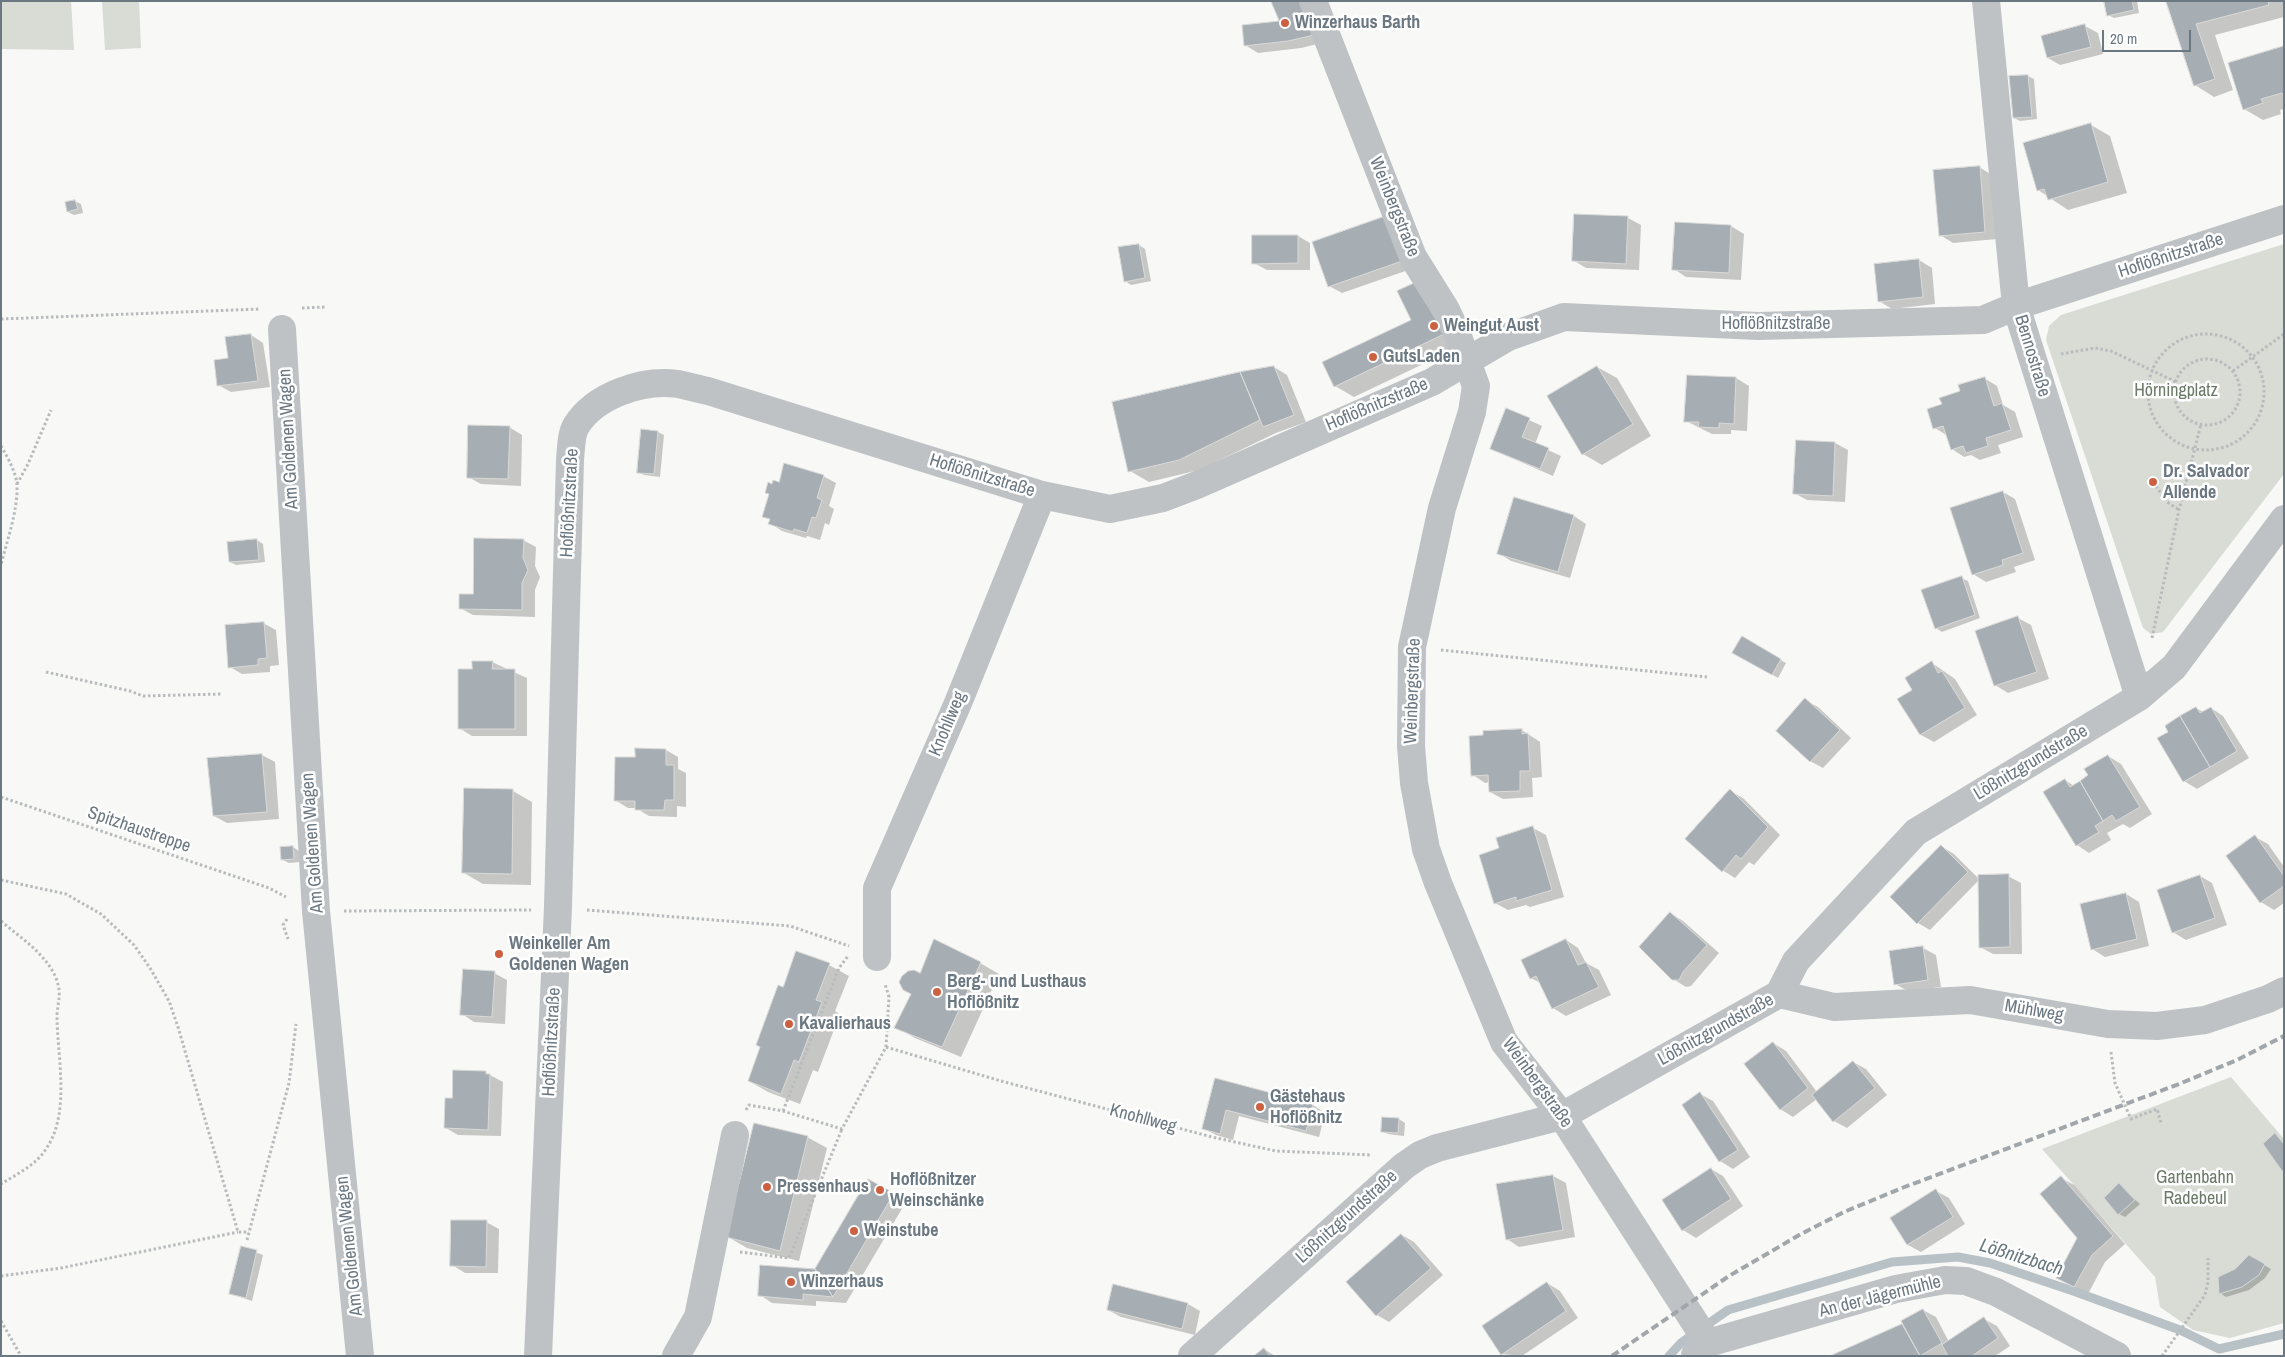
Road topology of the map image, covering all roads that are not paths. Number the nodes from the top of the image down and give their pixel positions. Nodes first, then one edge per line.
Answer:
1 (1313, 1) edge
2 (1986, 1) edge
3 (2284, 219) edge
4 (2016, 306) junction
5 (282, 315) road end
6 (1467, 363) junction
7 (1042, 495) junction
8 (2284, 519) edge
9 (2139, 697) junction
10 (866, 952) road end
11 (2284, 991) edge
12 (1779, 994) junction
13 (1562, 1116) junction
14 (735, 1135) dead end
15 (1700, 1340) edge
16 (360, 1356) edge
17 (538, 1356) edge
18 (676, 1356) edge
19 (1192, 1356) edge
20 (2117, 1356) edge

1 - 6 street, Weinbergstraße
2 - 4 street, Bennostraße
3 - 4 street, Hoflößnitzstraße
4 - 6 street, Hoflößnitzstraße
4 - 9 street, Bennostraße
5 - 16 street, Am Goldenen Wagen
6 - 7 street, Hoflößnitzstraße
6 - 13 street, Weinbergstraße
7 - 10 street, Knohllweg
7 - 17 street, Hoflößnitzstraße
8 - 9 street, Lößnitzgrundstraße
9 - 12 street, Lößnitzgrundstraße
11 - 12 street, Mühlweg
12 - 13 street, Lößnitzgrundstraße
13 - 15 street, Weinbergstraße
13 - 19 street, Lößnitzgrundstraße
14 - 18 street
15 - 20 street, An der Jägermühle

